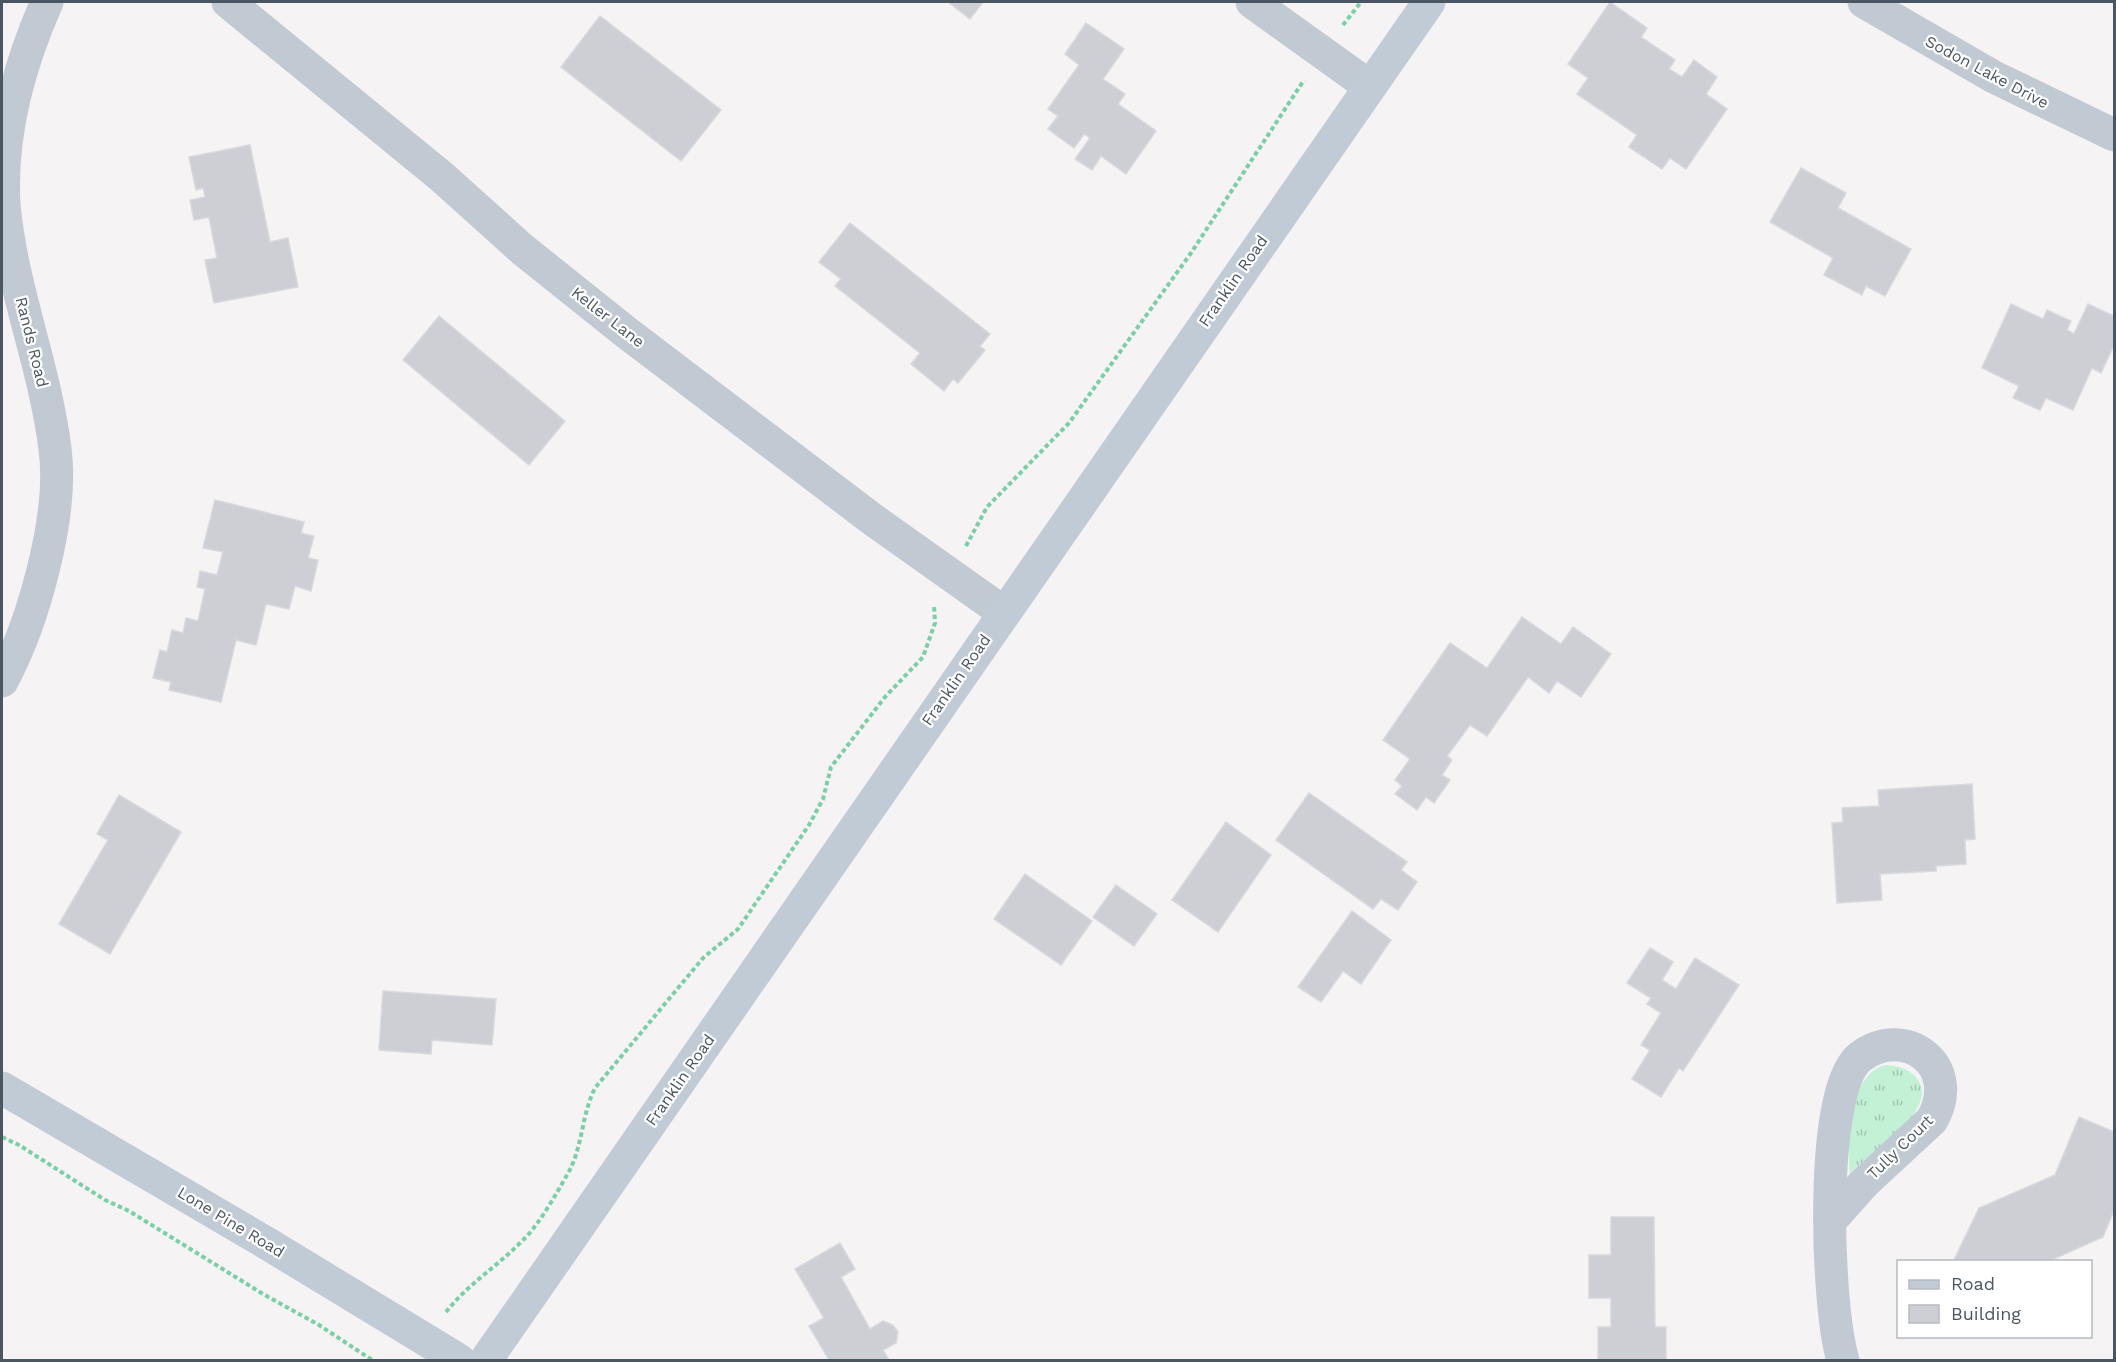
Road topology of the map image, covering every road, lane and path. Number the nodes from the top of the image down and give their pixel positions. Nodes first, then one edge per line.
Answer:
1 (47, 2) edge
2 (228, 2) edge
3 (1252, 2) edge
4 (1361, 2) edge
5 (1429, 2) edge
6 (1864, 2) edge
7 (1340, 30) dead end
8 (1306, 75) dead end
9 (1369, 86) junction
10 (2115, 135) edge
11 (965, 548) dead end
12 (938, 598) dead end
13 (1003, 612) junction
14 (2, 681) edge
15 (2, 1088) edge
16 (2, 1137) edge
17 (1831, 1220) junction
18 (458, 1298) dead end
19 (372, 1360) edge
20 (459, 1360) edge
21 (486, 1360) edge
22 (1843, 1360) edge

1 - 14 street, Rands Road
2 - 13 street, Keller Lane
3 - 9 street
4 - 7 path
5 - 9 street, Franklin Road
6 - 10 street, Sodon Lake Drive
8 - 11 path
9 - 13 street, Franklin Road
12 - 18 path
13 - 21 street, Franklin Road
15 - 20 street, Lone Pine Road
16 - 19 path
17 - 17 street, Tully Court
17 - 22 street, Tully Court

